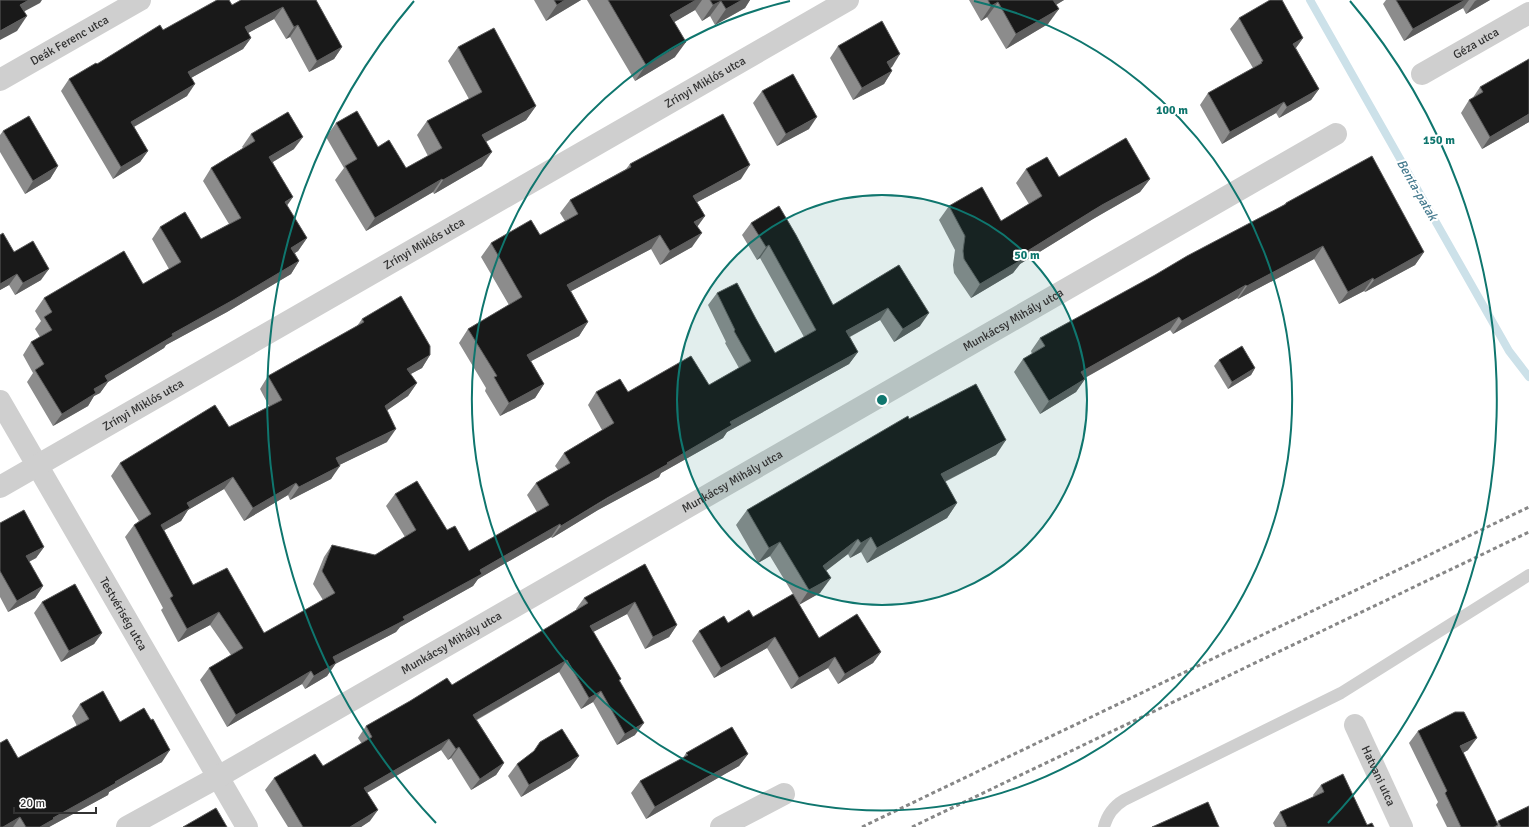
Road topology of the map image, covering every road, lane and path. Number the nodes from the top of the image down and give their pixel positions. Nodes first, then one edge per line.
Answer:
1 (140, 0) edge
2 (848, 0) edge
3 (1529, 13) edge
4 (1422, 74) dead end
5 (0, 80) edge
6 (1336, 134) dead end
7 (0, 401) edge
8 (37, 466) junction
9 (0, 488) edge
10 (1529, 575) edge
11 (1354, 725) dead end
12 (218, 777) junction
13 (784, 794) dead end
14 (127, 827) edge
15 (247, 827) edge
16 (721, 827) edge
17 (1104, 827) edge
18 (1402, 827) edge

1 - 5 street, Deák Ferenc utca
2 - 8 street, Zrínyi Miklós utca
3 - 4 street, Géza utca
6 - 12 street, Munkácsy Mihály utca
7 - 8 street, Testvériség utca
8 - 9 street, Zrínyi Miklós utca
8 - 12 street, Testvériség utca
10 - 17 lane
11 - 18 street, Hatvani utca
12 - 14 street, Munkácsy Mihály utca
12 - 15 street, Testvériség utca
13 - 16 street

